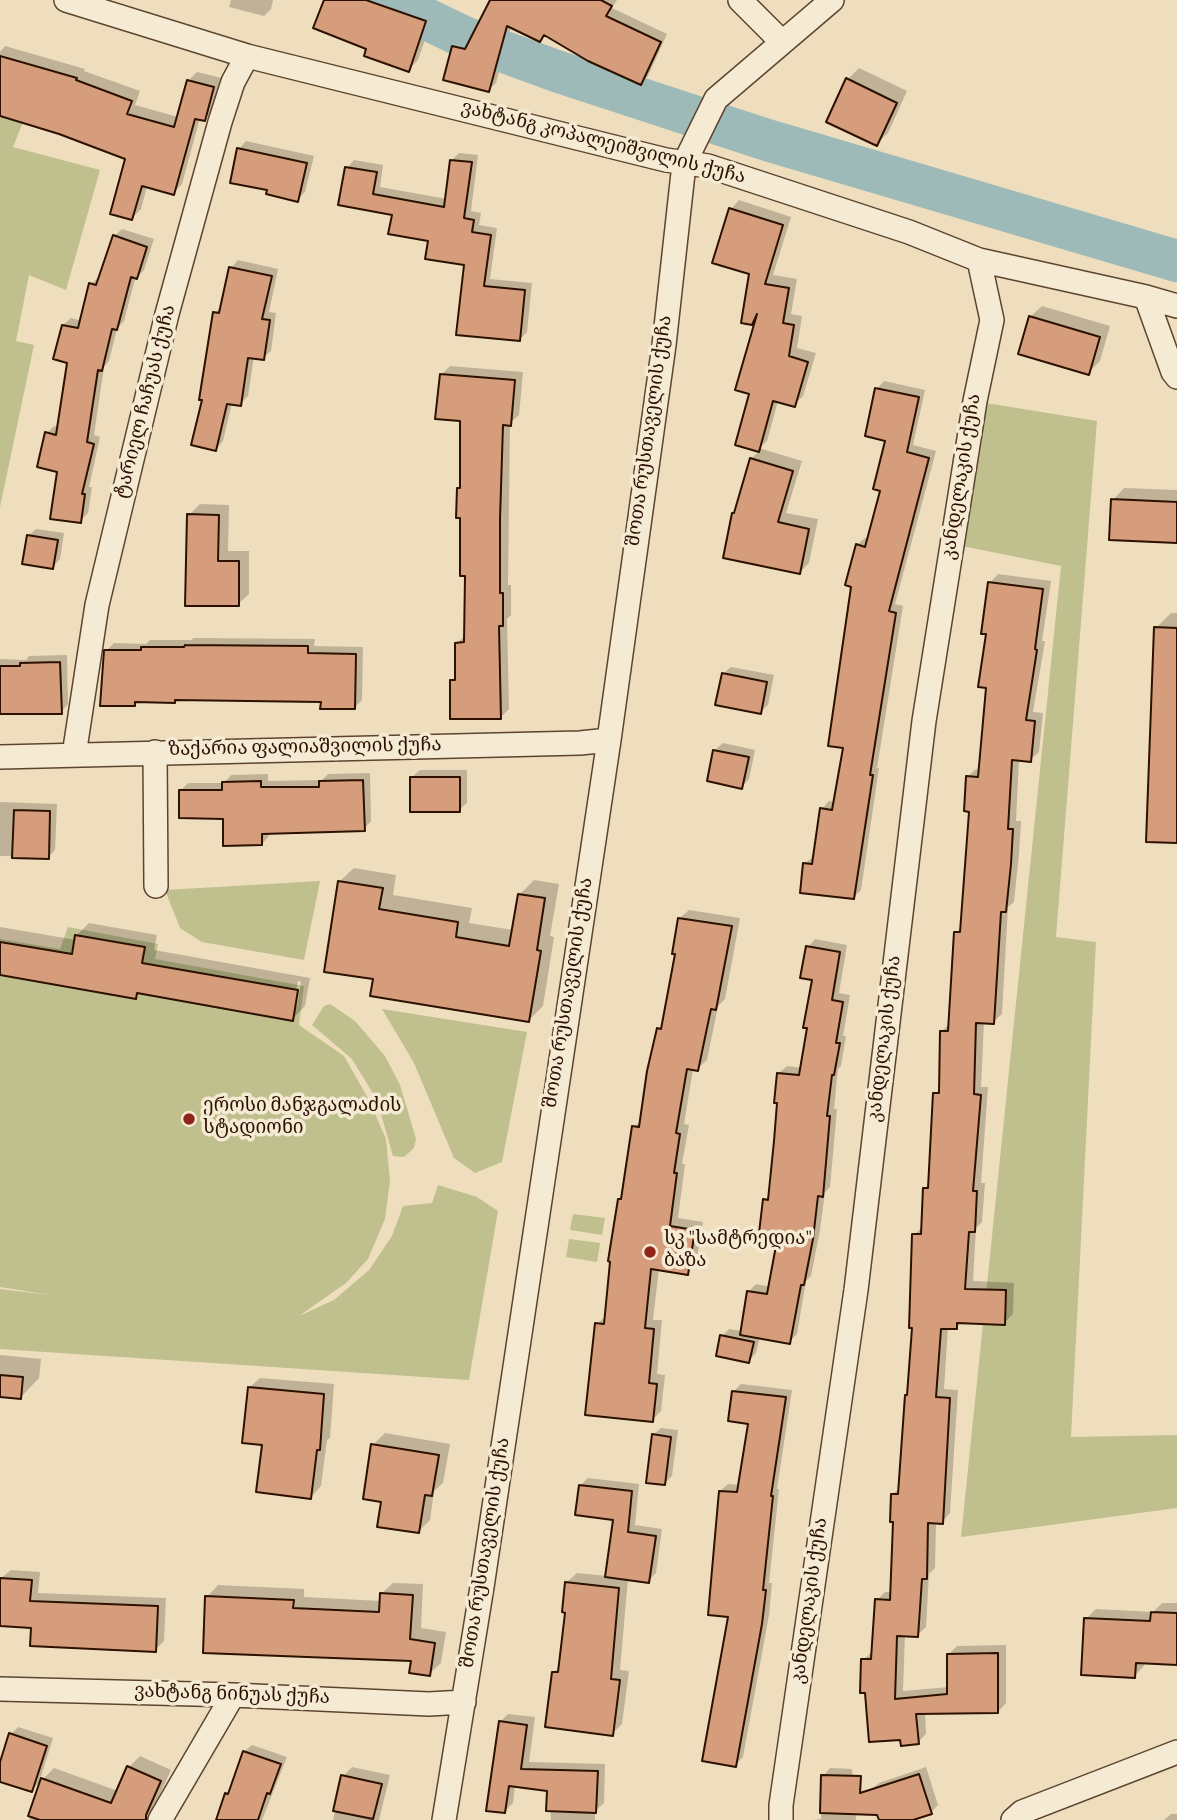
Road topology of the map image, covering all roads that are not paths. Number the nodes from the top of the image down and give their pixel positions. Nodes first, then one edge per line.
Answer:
1 (66, 0) edge
2 (740, 0) edge
3 (832, 0) edge
4 (781, 41) junction
5 (247, 56) junction
6 (684, 164) junction
7 (979, 260) junction
8 (1146, 297) junction
9 (1177, 306) edge
10 (1177, 377) edge
11 (609, 740) junction
12 (155, 752) junction
13 (75, 755) junction
14 (0, 757) edge
15 (156, 886) dead end
16 (0, 1689) edge
17 (233, 1695) junction
18 (464, 1702) junction
19 (1177, 1752) edge
20 (160, 1820) edge
21 (444, 1820) edge
22 (781, 1820) edge
23 (1013, 1820) edge

1 - 5 street, ვახტანგ კოპალეიშვილის ქუჩა
2 - 4 street
3 - 4 street
4 - 6 street, შოთა რუსთაველის ქუჩა
5 - 6 street, ვახტანგ კოპალეიშვილის ქუჩა
5 - 13 street, ტარიელ ჩაჩუას ქუჩა
6 - 7 street, ვახტანგ კოპალეიშვილის ქუჩა
6 - 11 street, შოთა რუსთაველის ქუჩა
7 - 8 street, ვახტანგ კოპალეიშვილის ქუჩა
7 - 22 street, კანდელაკის ქუჩა
8 - 9 street, ვახტანგ კოპალეიშვილის ქუჩა
8 - 10 street
11 - 12 street, ზაქარია ფალიაშვილის ქუჩა
11 - 18 street, შოთა რუსთაველის ქუჩა
12 - 13 street, ზაქარია ფალიაშვილის ქუჩა
12 - 15 street
13 - 14 street, ზაქარია ფალიაშვილის ქუჩა
16 - 17 street, ვახტანგ ნინუას ქუჩა
17 - 18 street, ვახტანგ ნინუას ქუჩა
17 - 20 street
18 - 21 street, შოთა რუსთაველის ქუჩა
19 - 23 street

